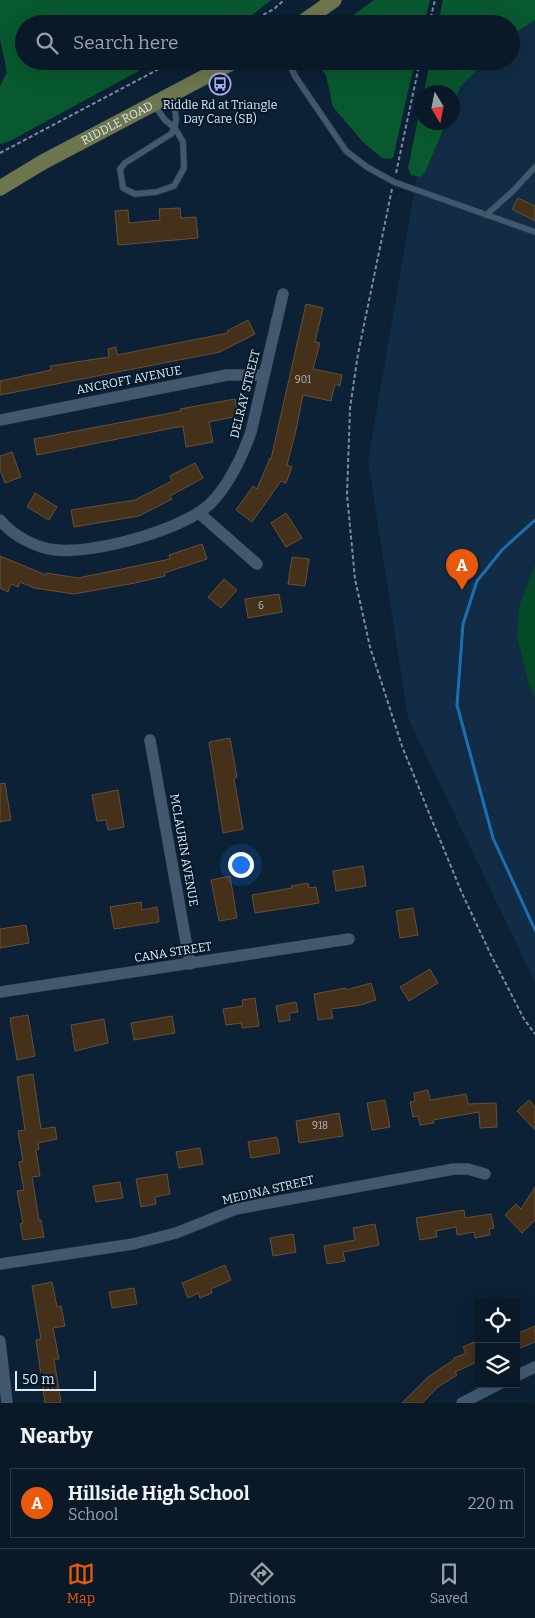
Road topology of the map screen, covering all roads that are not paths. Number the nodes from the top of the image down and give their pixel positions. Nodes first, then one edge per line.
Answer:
1 (334, 0) edge
2 (313, 15) edge
3 (217, 70) edge
4 (292, 70) edge
5 (171, 95) junction
6 (154, 104) junction
7 (174, 128) junction
8 (535, 167) edge
9 (0, 188) edge
10 (486, 215) junction
11 (535, 232) edge
12 (283, 294) dead end
13 (264, 375) junction
14 (0, 420) edge
15 (199, 512) junction
16 (0, 520) edge
17 (257, 564) dead end
18 (150, 740) dead end
19 (349, 939) dead end
20 (190, 964) junction
21 (0, 992) edge
22 (485, 1174) dead end
23 (0, 1264) edge
24 (0, 1341) edge
25 (535, 1368) edge
26 (520, 1374) edge
27 (491, 1388) edge
28 (7, 1403) edge
29 (462, 1403) edge

1 - 2 main road
3 - 5 main road, RIDDLE ROAD
4 - 10 lane
5 - 6 main road, RIDDLE ROAD
5 - 7 lane
6 - 7 lane
6 - 9 main road, RIDDLE ROAD
7 - 7 lane
8 - 10 lane
10 - 11 lane
12 - 13 street, DELRAY STREET
13 - 14 street, ANCROFT AVENUE
13 - 15 street, DELRAY STREET
15 - 16 street, DELRAY STREET
15 - 17 street
18 - 20 street, MCLAURIN AVENUE
19 - 20 street, CANA STREET
20 - 21 street, CANA STREET
22 - 23 street, MEDINA STREET
24 - 28 street
25 - 26 street
27 - 29 street

